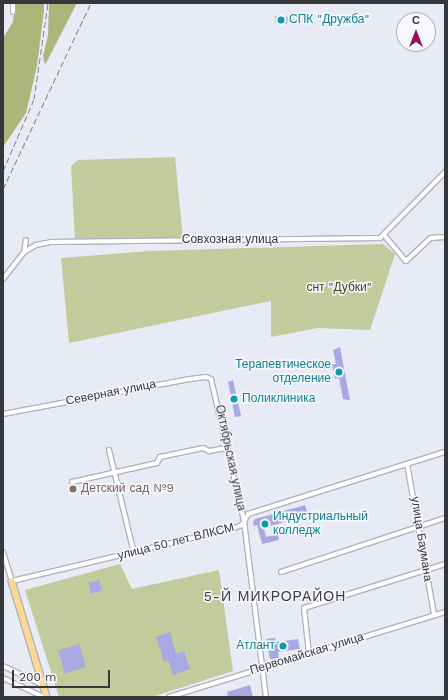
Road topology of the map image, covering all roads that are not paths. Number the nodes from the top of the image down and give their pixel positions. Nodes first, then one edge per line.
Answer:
1 (13, 3) edge
2 (13, 12) dead end
3 (445, 172) edge
4 (384, 235) junction
5 (445, 237) edge
6 (26, 240) dead end
7 (24, 252) junction
8 (3, 278) edge
9 (214, 385) joint
10 (3, 414) edge
11 (226, 448) junction
12 (109, 450) dead end
13 (445, 452) edge
14 (407, 464) junction
15 (115, 472) junction
16 (72, 482) dead end
17 (445, 518) edge
18 (244, 521) junction
19 (420, 526) junction
20 (3, 552) edge
21 (134, 553) junction
22 (445, 564) edge
23 (425, 570) junction
24 (281, 572) dead end
25 (12, 581) junction
26 (445, 612) edge
27 (434, 614) junction
28 (309, 654) junction
29 (3, 666) edge
30 (262, 669) junction
31 (3, 678) edge
32 (43, 685) junction
33 (46, 697) edge
34 (169, 697) edge
35 (266, 697) edge

1 - 2 street
3 - 4 street
4 - 5 street
4 - 7 street, Совхозная улица
6 - 7 street
7 - 8 street, Совхозная улица
9 - 10 street, Северная улица
9 - 11 street, Октябрьская улица
11 - 15 street
11 - 18 street, Октябрьская улица
12 - 15 street
13 - 14 street, улица 50 лет ВЛКСМ
14 - 18 street, улица 50 лет ВЛКСМ
14 - 19 street, улица Баумана
15 - 16 street
15 - 21 street
17 - 19 street
18 - 21 street, улица 50 лет ВЛКСМ
18 - 30 street, Октябрьская улица
19 - 23 street, улица Баумана
19 - 24 street
20 - 25 street
21 - 25 street, улица 50 лет ВЛКСМ
22 - 23 street
23 - 27 street, улица Баумана
23 - 28 street
25 - 32 main road
26 - 27 street, Первомайская улица
27 - 28 street, Первомайская улица
28 - 30 street, Первомайская улица
29 - 32 street
30 - 34 street, Первомайская улица
30 - 35 street, Октябрьская улица
31 - 33 street
32 - 33 main road

